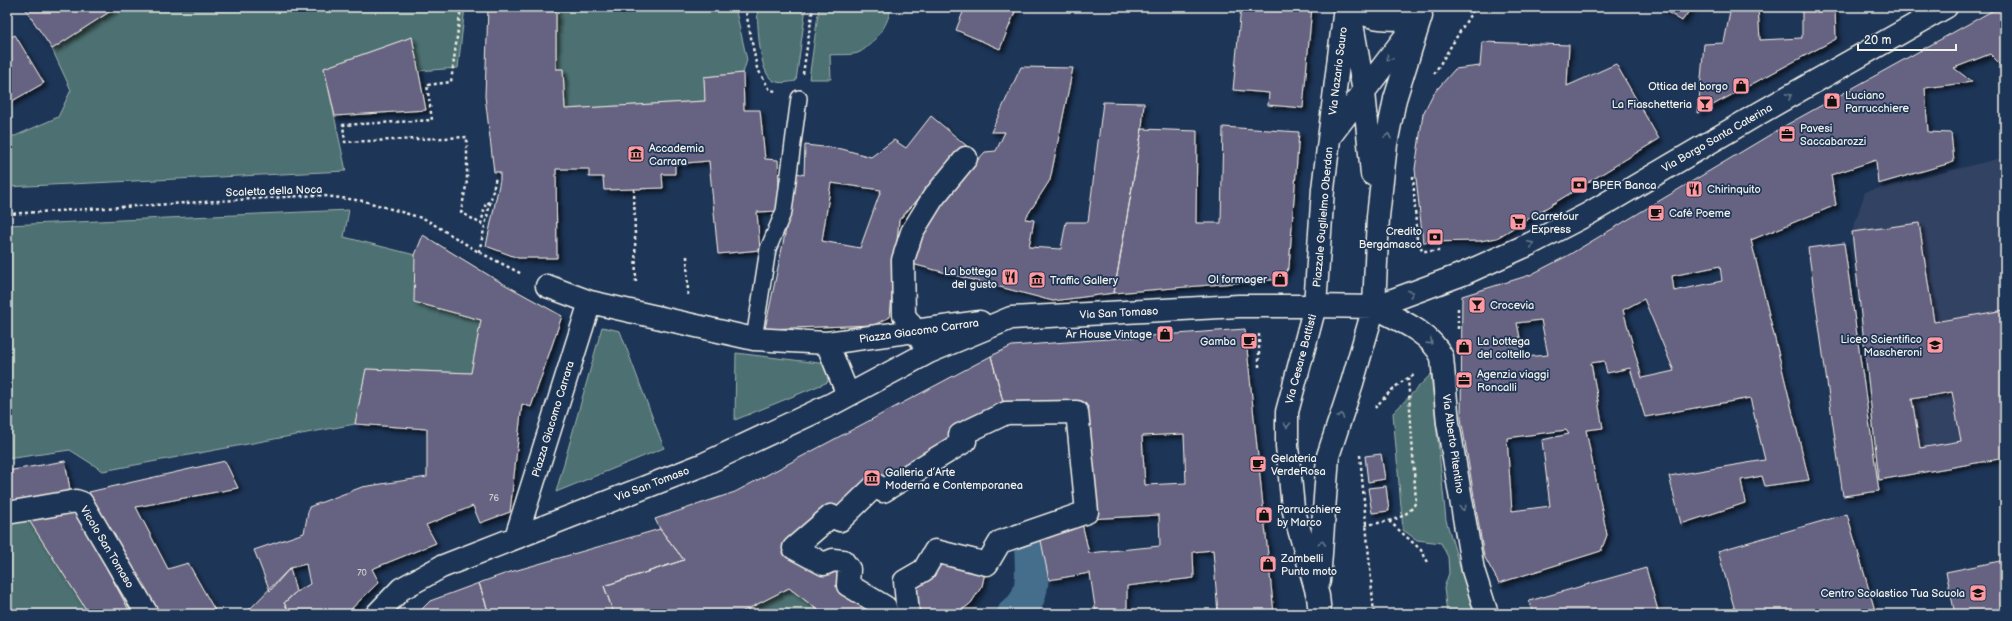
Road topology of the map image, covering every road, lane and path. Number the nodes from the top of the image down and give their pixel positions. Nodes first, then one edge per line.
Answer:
1 (461, 7) edge
2 (746, 7) edge
3 (813, 7) edge
4 (1345, 7) edge
5 (1349, 7) edge
6 (1355, 7) edge
7 (1475, 7) edge
8 (1946, 7) edge
9 (1425, 12) edge
10 (1431, 79) dead end
11 (1364, 92) junction
12 (799, 98) junction
13 (1330, 136) junction
14 (966, 158) dead end
15 (1413, 174) dead end
16 (496, 177) dead end
17 (634, 189) dead end
18 (490, 203) junction
19 (7, 214) edge
20 (1378, 217) junction
21 (1447, 250) dead end
22 (479, 252) junction
23 (687, 256) dead end
24 (547, 286) joint
25 (590, 302) junction
26 (1315, 306) junction
27 (1374, 307) junction
28 (637, 312) junction
29 (1011, 318) junction
30 (689, 325) junction
31 (916, 332) junction
32 (754, 339) junction
33 (827, 343) junction
34 (929, 352) junction
35 (848, 395) junction
36 (1370, 413) dead end
37 (1359, 449) dead end
38 (7, 512) edge
39 (1389, 521) junction
40 (1365, 525) junction
41 (516, 537) junction
42 (1429, 564) dead end
43 (1319, 605) edge
44 (147, 614) edge
45 (377, 614) edge
46 (886, 614) edge
47 (908, 614) edge
48 (1374, 614) edge
49 (1487, 614) edge

1 - 18 path
2 - 12 path
3 - 12 path
4 - 13 street, Via Nazario Sauro
5 - 11 street
6 - 9 street
7 - 10 path
27 -> 8 street, Via Borgo Santa Caterina
9 -> 11 street, Piazzale Guglielmo Oberdan
20 -> 9 street
11 - 13 street, Piazzale Guglielmo Oberdan
11 - 20 street
12 - 32 lane
13 - 26 street, Piazzale Guglielmo Oberdan
14 - 31 street
15 - 21 path
16 - 18 path
17 - 28 path
18 - 22 path
19 - 22 path, Scaletta della Noca
20 - 27 street
22 - 24 path, Scaletta della Noca
23 - 30 path
24 - 25 street, Piazza Giacomo Carrara
25 - 28 street, Piazza Giacomo Carrara
25 - 41 street, Piazza Giacomo Carrara
26 - 27 street, Via Cesare Battisti
26 - 29 street, Via San Tomaso
26 -> 43 street, Via Cesare Battisti
43 -> 27 street, Via Cesare Battisti
27 -> 49 street, Via Alberto Pitentino
28 - 30 street, Piazza Giacomo Carrara
29 - 31 street, Piazza Giacomo Carrara
29 - 34 street, Via San Tomaso
30 - 32 street, Piazza Giacomo Carrara
31 - 33 street, Piazza Giacomo Carrara
31 - 34 street
32 - 33 street, Piazza Giacomo Carrara
33 - 35 street
34 - 35 street, Via San Tomaso
35 - 41 street, Via San Tomaso
36 - 39 path
37 - 40 path
38 - 44 street, Vicolo San Tomaso
39 - 40 path
39 - 42 path
40 - 48 path
41 - 45 street, Via San Tomaso
46 - 47 street

